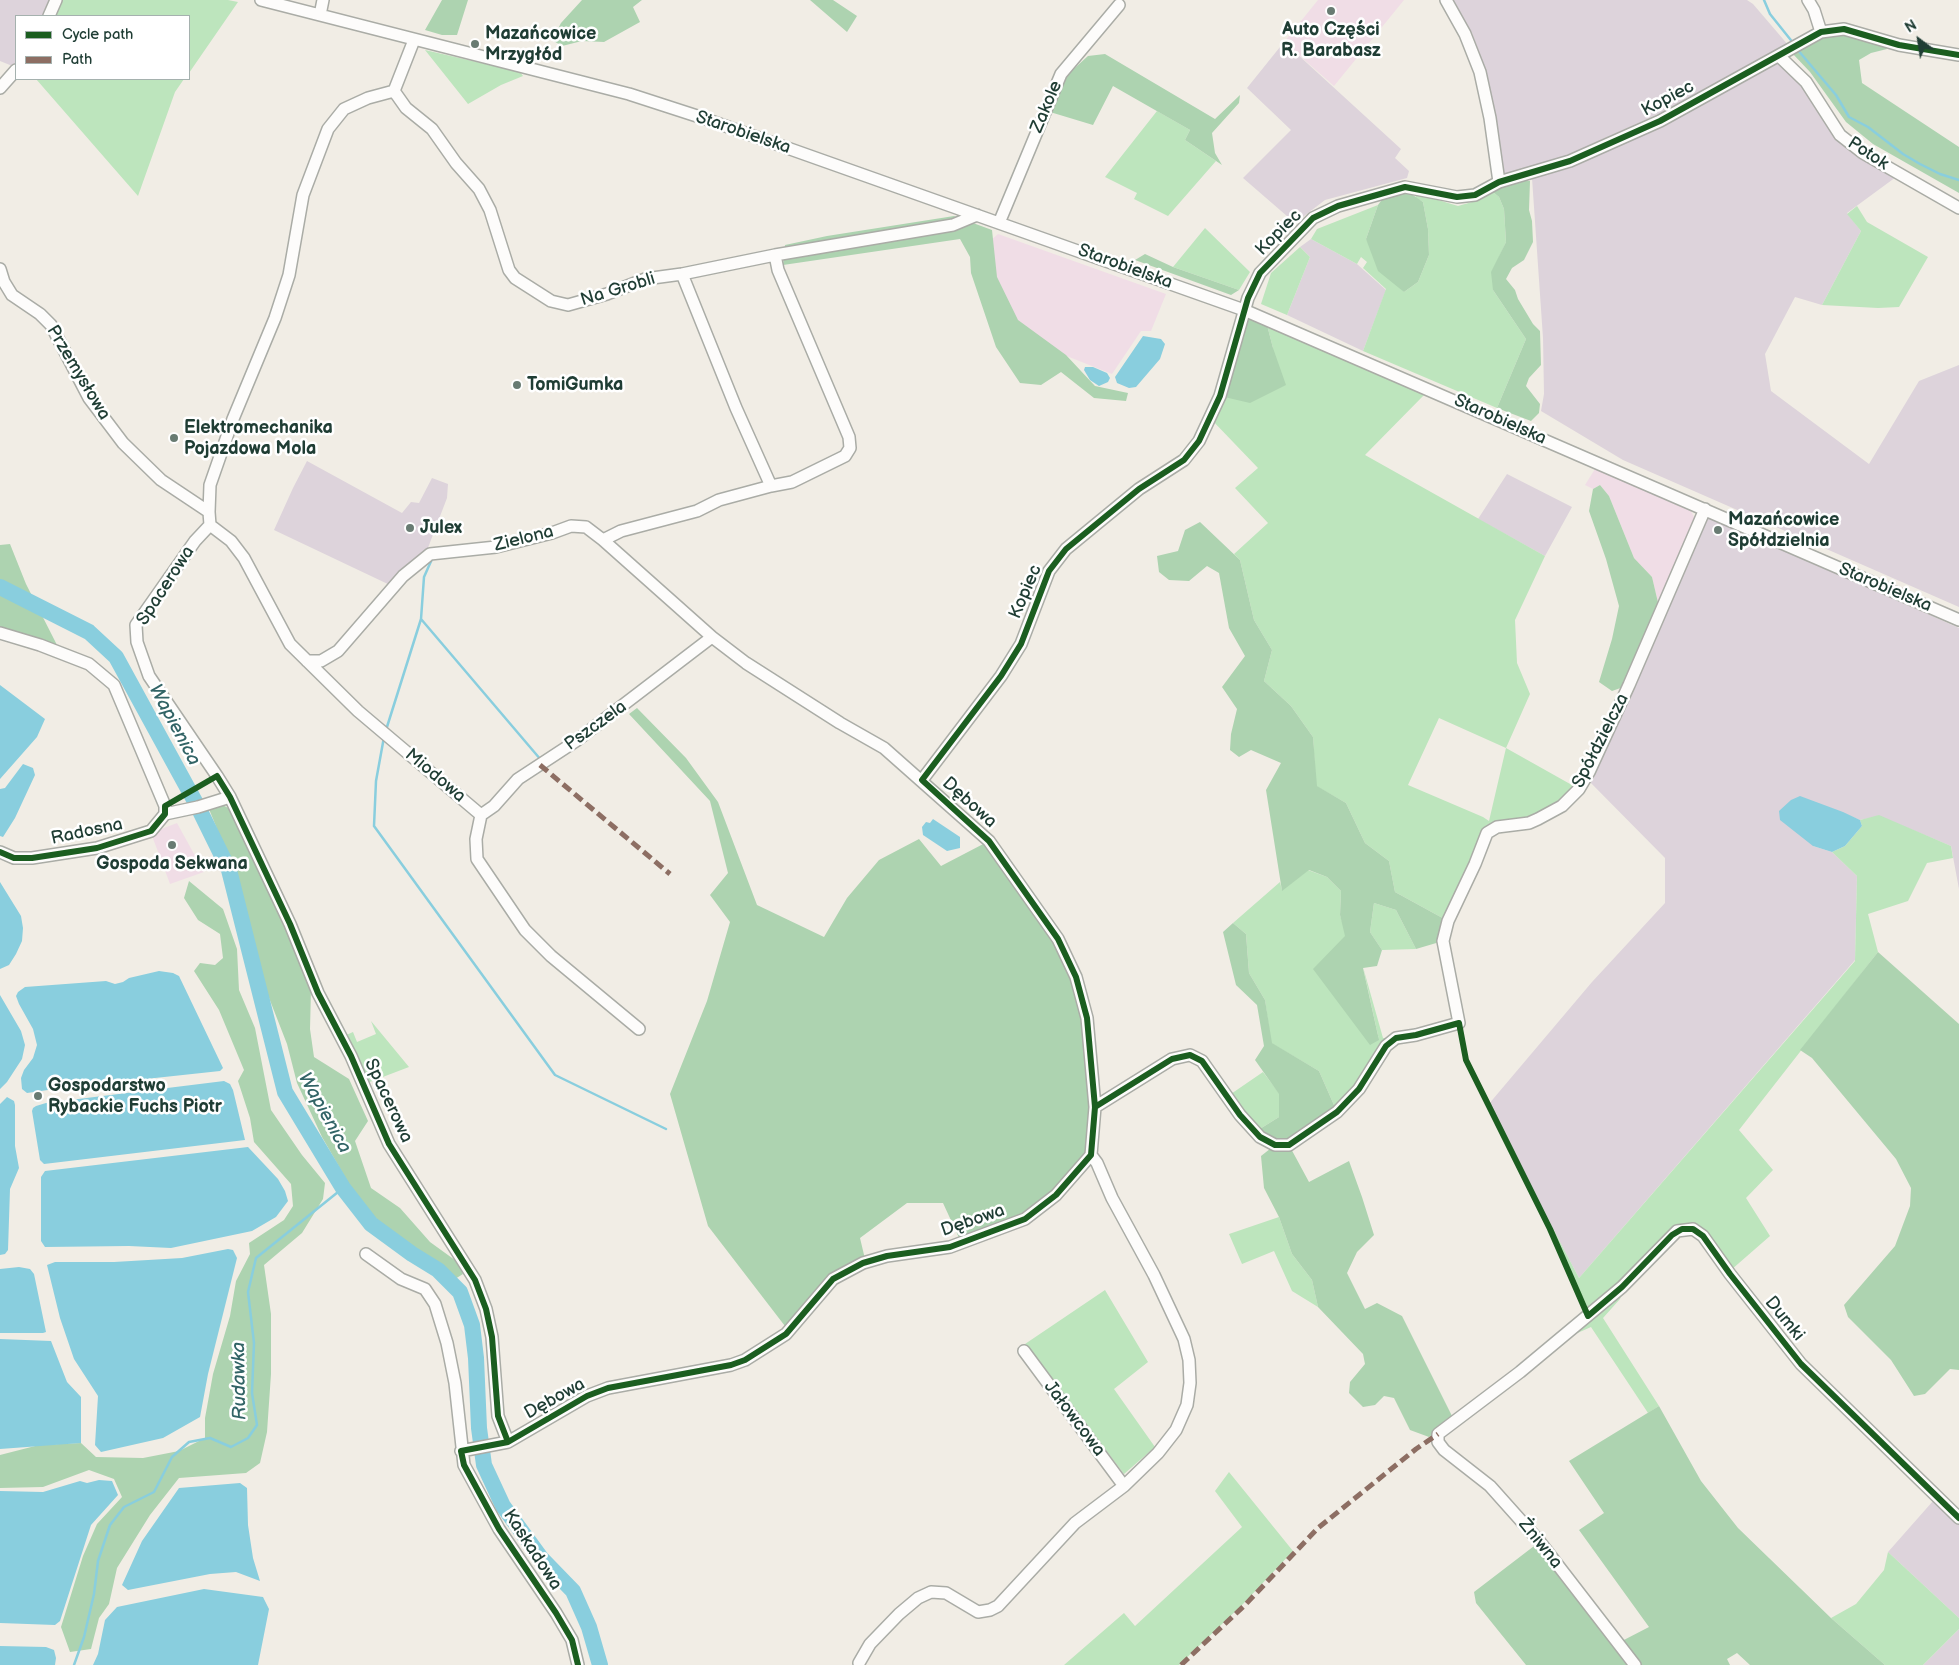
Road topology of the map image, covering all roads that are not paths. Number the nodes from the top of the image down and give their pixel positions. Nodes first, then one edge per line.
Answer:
1 (56, 0) edge
2 (261, 0) edge
3 (323, 0) edge
4 (1446, 0) edge
5 (1808, 0) edge
6 (1119, 5) dead end
7 (49, 15) edge
8 (320, 15) junction
9 (1821, 32) junction
10 (414, 40) junction
11 (1783, 53) junction
12 (1959, 55) edge
13 (15, 71) edge
14 (0, 88) edge
15 (394, 92) junction
16 (1499, 182) junction
17 (1959, 208) edge
18 (977, 215) junction
19 (999, 222) junction
20 (775, 255) junction
21 (0, 270) edge
22 (682, 274) junction
23 (1244, 310) junction
24 (771, 486) junction
25 (1705, 508) junction
26 (209, 512) junction
27 (210, 525) junction
28 (603, 540) junction
29 (1959, 620) edge
30 (0, 633) edge
31 (712, 637) junction
32 (307, 661) junction
33 (922, 780) junction
34 (230, 797) junction
35 (165, 814) junction
36 (480, 815) junction
37 (0, 852) edge
38 (639, 1029) dead end
39 (1095, 1107) junction
40 (1091, 1155) junction
41 (366, 1254) dead end
42 (1024, 1351) dead end
43 (1438, 1434) joint
44 (508, 1442) junction
45 (466, 1450) junction
46 (1124, 1486) junction
47 (1959, 1518) edge
48 (858, 1663) dead end
49 (578, 1665) edge
50 (1635, 1665) edge

1 - 7 street
2 - 8 street, Starobielska
3 - 8 street
4 - 16 street
5 - 9 street
6 - 19 street, Zakole
8 - 10 street, Starobielska
9 - 11 street, Kopiec
9 - 12 street, Kopiec
10 - 15 street
10 - 18 street, Starobielska
11 - 16 street, Kopiec
11 - 17 street, Potok
13 - 14 street
15 - 22 street, Na Grobli
15 - 26 street
16 - 23 street, Kopiec
18 - 19 street, Starobielska
18 - 20 street, Na Grobli
19 - 23 street, Starobielska
20 - 22 street, Na Grobli
20 - 24 street
21 - 26 street, Przemysłowa
22 - 24 street
23 - 25 street, Starobielska
23 - 33 street, Kopiec
24 - 28 street
25 - 29 street, Starobielska
25 - 39 street, Spółdzielcza
26 - 27 street
27 - 32 street, Miodowa
27 - 34 street, Spacerowa
28 - 31 street, Dębowa
28 - 32 street, Zielona
30 - 35 street
31 - 33 street, Dębowa
31 - 36 street, Pszczela
32 - 36 street, Miodowa
33 - 39 street, Dębowa
34 - 35 street
34 - 44 street, Spacerowa
35 - 37 street, Radosna
36 - 38 street, Miodowa
39 - 40 street, Dębowa
40 - 44 street, Dębowa
40 - 46 street
41 - 45 street, Kaskadowa
42 - 46 street, Jałowcowa
43 - 47 street, Dumki
43 - 50 street, Żniwna
44 - 45 street, Dębowa
45 - 49 street, Kaskadowa
46 - 48 street

